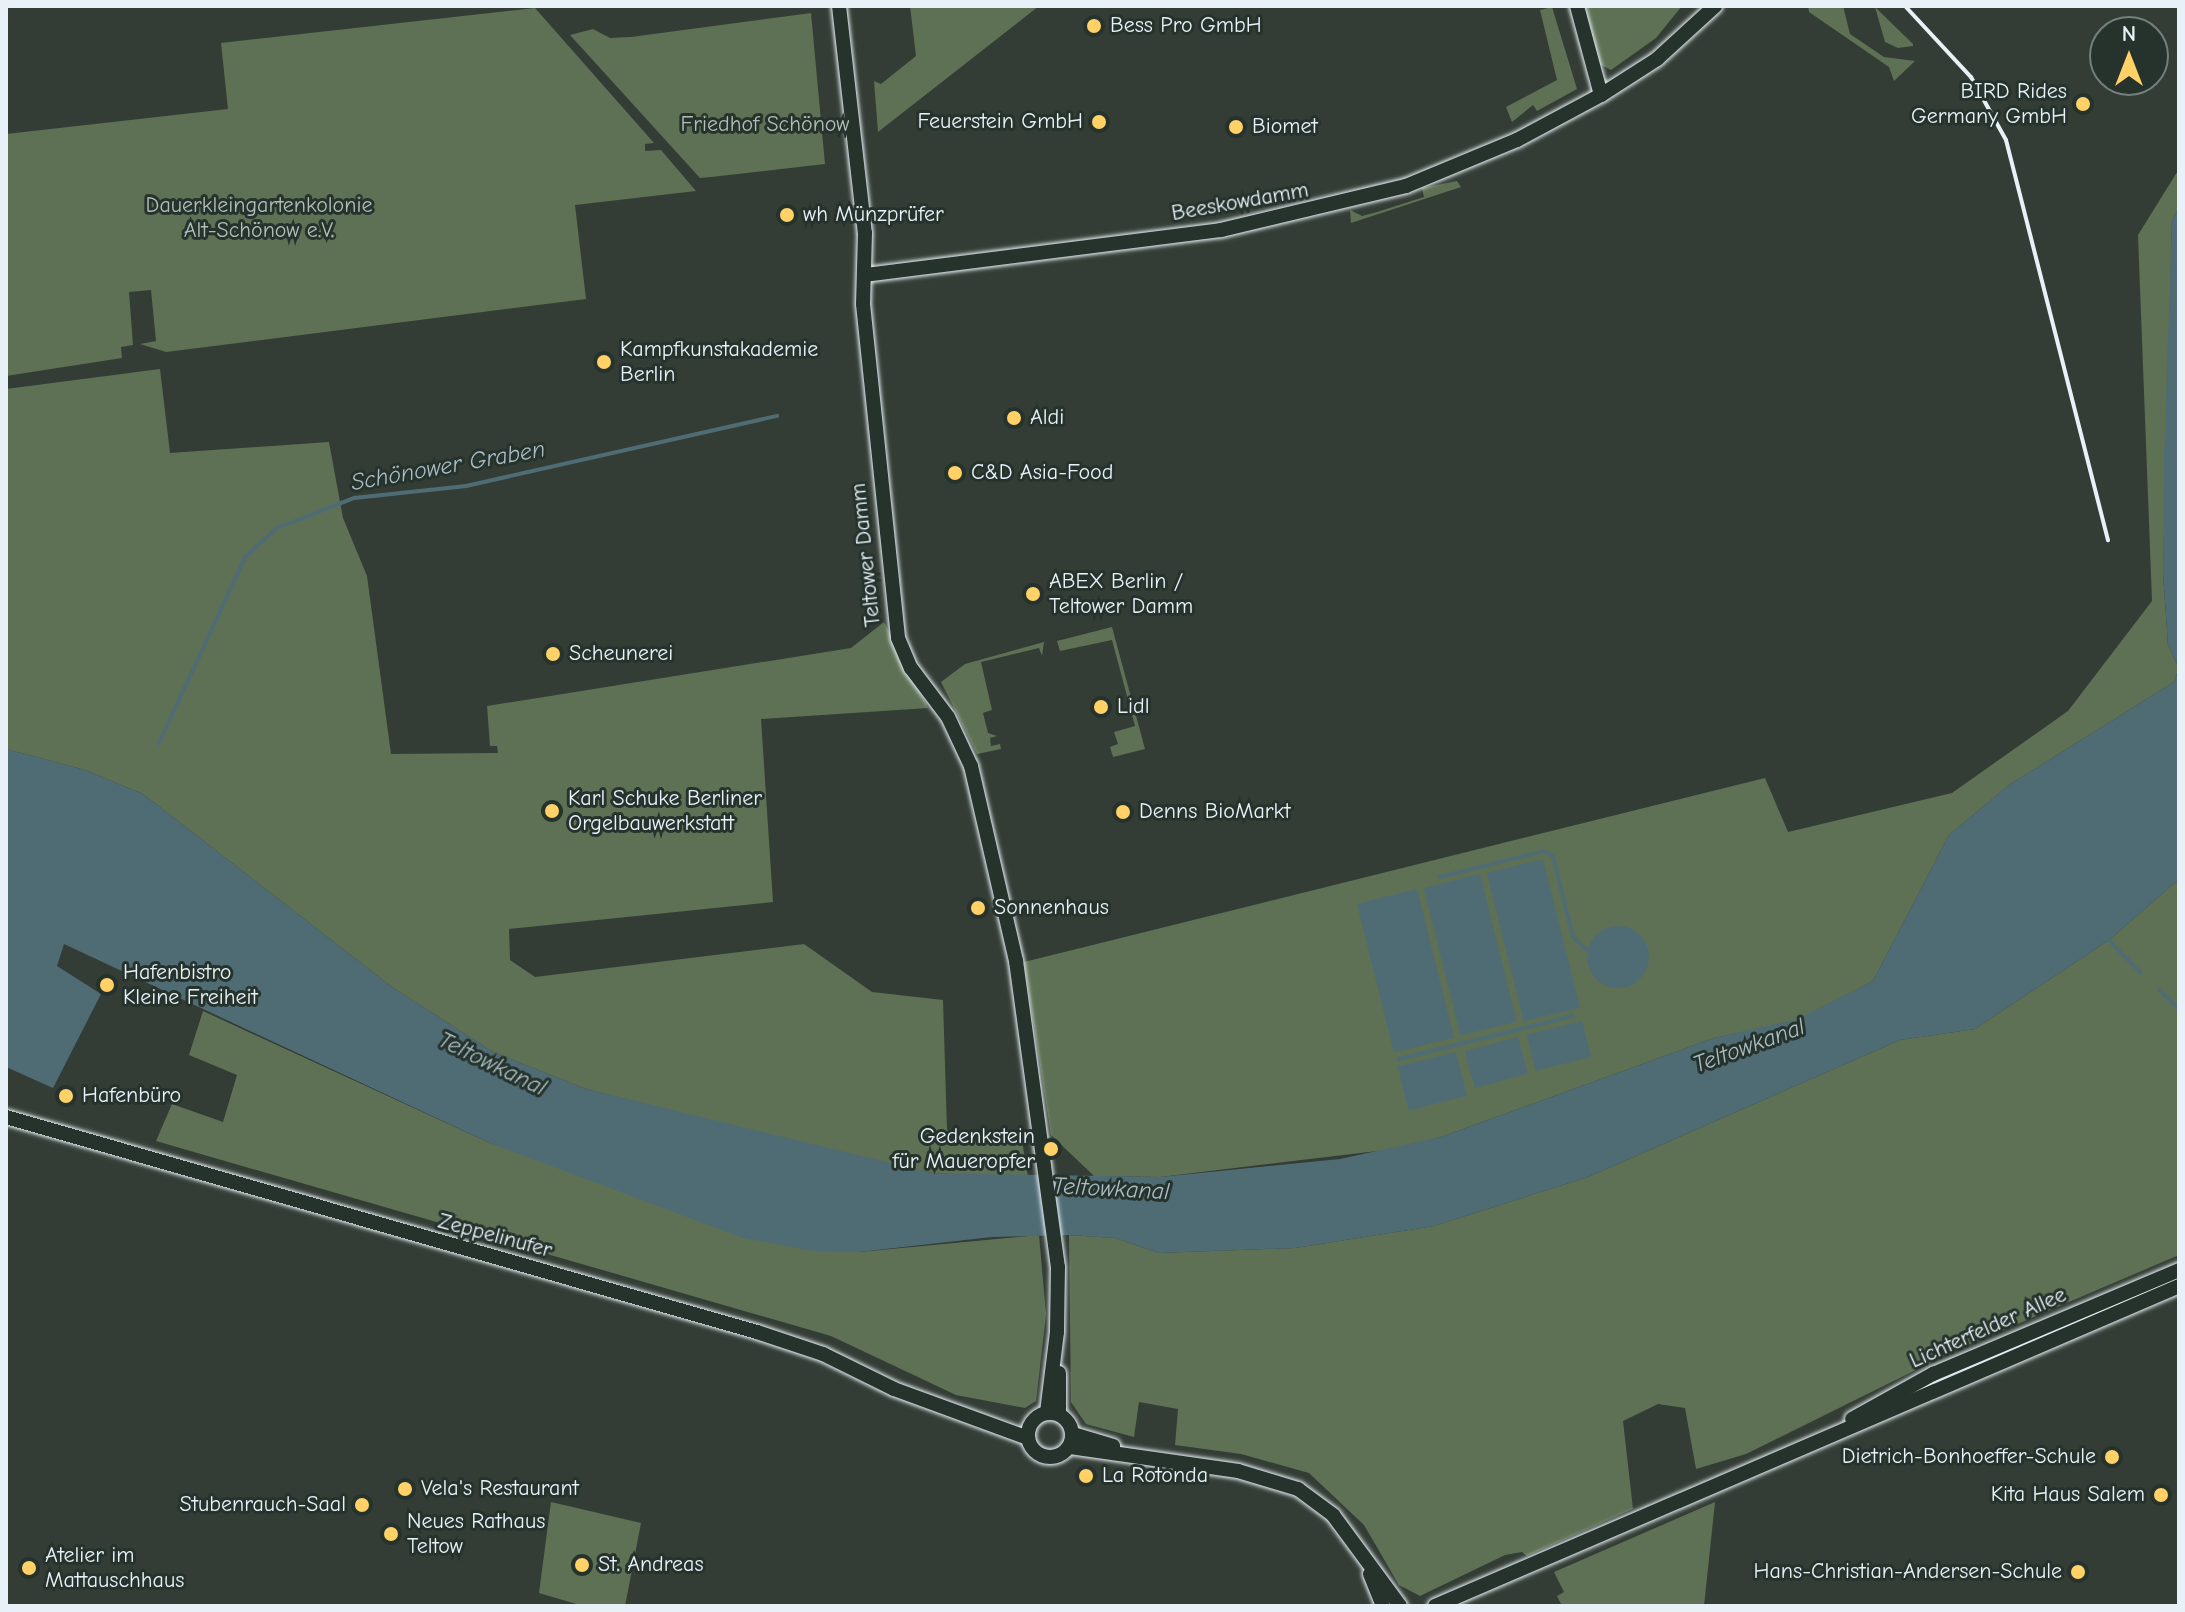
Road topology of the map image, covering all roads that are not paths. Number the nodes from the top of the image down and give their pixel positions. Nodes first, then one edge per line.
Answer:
1 (839, 6) edge
2 (1577, 6) edge
3 (1715, 6) edge
4 (1601, 95) junction
5 (865, 275) junction
6 (6, 1117) edge
7 (2179, 1270) edge
8 (2179, 1286) edge
9 (1053, 1413) junction
10 (966, 1415) junction
11 (1033, 1420) junction
12 (1028, 1438) junction
13 (1821, 1438) junction
14 (1071, 1440) junction
15 (1362, 1556) junction
16 (1471, 1592) junction
17 (1383, 1606) edge
18 (1400, 1606) edge
19 (1435, 1606) edge
20 (1457, 1606) edge

1 - 5 main road, Teltower Damm
2 - 4 main road
3 - 4 main road, Beeskowdamm
4 - 5 main road, Beeskowdamm
5 - 9 main road, Teltower Damm
6 - 10 main road, Zeppelinufer
7 - 13 main road, Lichterfelder Allee
8 - 13 main road, Lichterfelder Allee
9 - 11 main road
9 - 14 main road
10 - 11 main road, Zeppelinufer
10 - 12 main road, Zeppelinufer
11 - 12 main road
12 - 14 main road
13 - 16 main road, Lichterfelder Allee
14 - 15 main road
15 - 17 main road
15 - 18 main road
16 - 19 main road, Lichterfelder Allee
16 - 20 main road, Lichterfelder Allee

